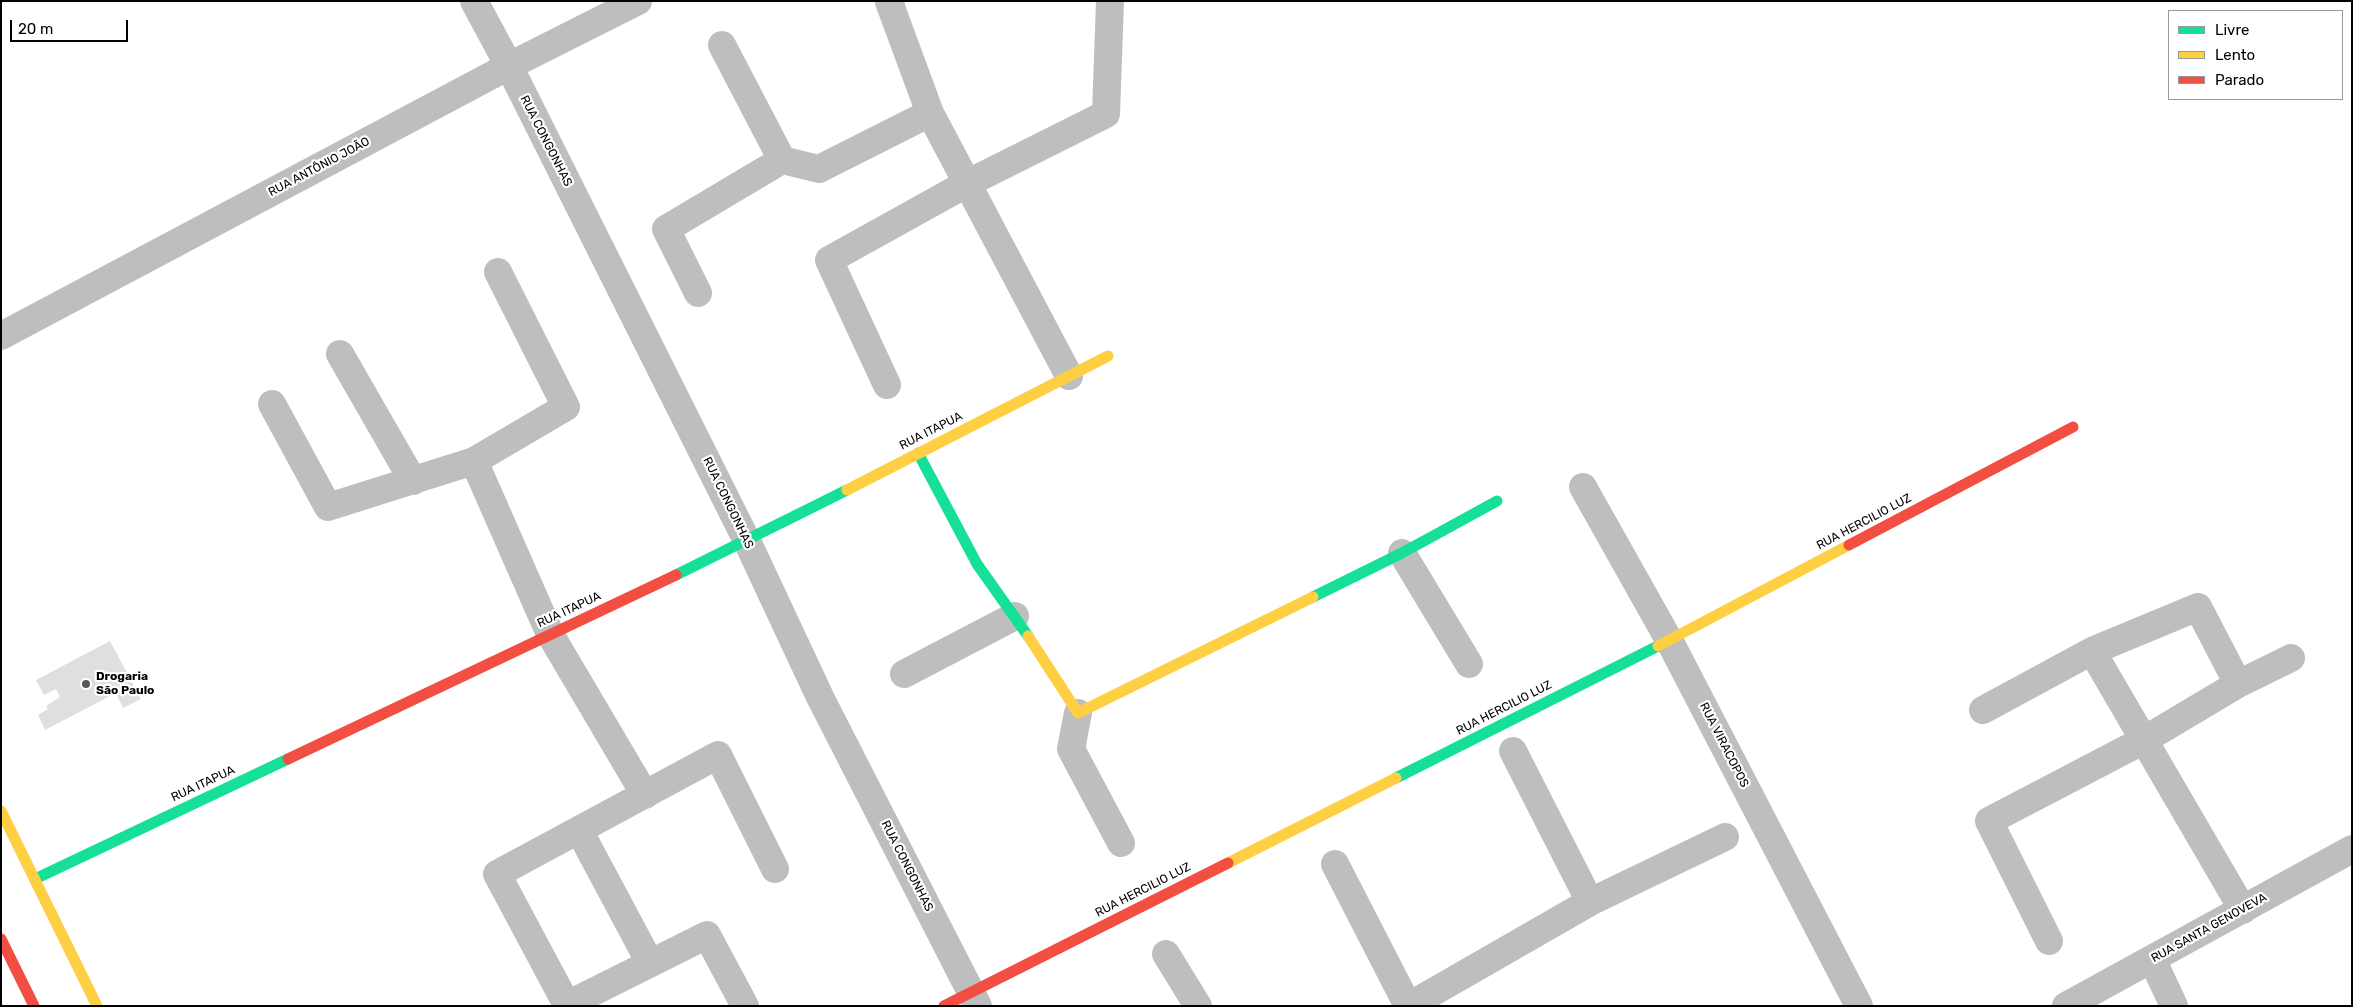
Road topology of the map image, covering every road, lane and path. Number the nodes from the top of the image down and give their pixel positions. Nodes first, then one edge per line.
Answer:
1 (474, 1) edge
2 (638, 1) edge
3 (891, 1) edge
4 (1110, 1) edge
5 (722, 45) dead end
6 (509, 66) junction
7 (930, 113) junction
8 (782, 160) junction
9 (966, 184) junction
10 (498, 272) dead end
11 (698, 293) dead end
12 (1, 336) edge
13 (340, 354) dead end
14 (1108, 356) dead end
15 (1069, 376) junction
16 (887, 385) dead end
17 (272, 404) dead end
18 (2073, 427) dead end
19 (918, 453) junction
20 (474, 461) junction
21 (413, 481) junction
22 (1583, 487) dead end
23 (1497, 501) dead end
24 (747, 541) junction
25 (1402, 553) junction
26 (1015, 616) junction
27 (550, 634) junction
28 (1669, 640) junction
29 (2092, 651) junction
30 (2291, 658) dead end
31 (1469, 664) dead end
32 (904, 674) dead end
33 (2238, 684) junction
34 (1982, 710) dead end
35 (1078, 713) junction
36 (2144, 740) junction
37 (1513, 751) dead end
38 (645, 794) junction
39 (1, 811) edge
40 (579, 830) junction
41 (1724, 836) dead end
42 (1121, 843) dead end
43 (2352, 849) edge
44 (1335, 864) dead end
45 (775, 869) dead end
46 (35, 879) junction
47 (1590, 902) junction
48 (2243, 910) junction
49 (1, 939) edge
50 (2049, 941) dead end
51 (1166, 954) dead end
52 (2152, 959) junction
53 (650, 963) junction
54 (975, 999) edge
55 (34, 1006) edge
56 (97, 1006) edge
57 (745, 1006) edge
58 (944, 1006) edge
59 (1198, 1006) edge
60 (1408, 1006) edge
61 (1859, 1006) edge
62 (2066, 1006) edge
63 (2174, 1006) edge

1 - 6 street, RUA CONGONHAS
2 - 6 street, RUA ANTÔNIO JOÃO
3 - 7 street
4 - 9 street
5 - 8 street
6 - 12 street, RUA ANTÔNIO JOÃO
6 - 24 street, RUA CONGONHAS
7 - 8 street
7 - 9 street
8 - 11 street
9 - 15 street
9 - 16 street
10 - 20 street
13 - 21 street
14 - 15 street, RUA ITAPUA
15 - 19 street, RUA ITAPUA
17 - 21 street
18 - 28 street, RUA HERCILIO LUZ
19 - 24 street, RUA ITAPUA
19 - 26 street
20 - 21 street
20 - 27 street
22 - 28 street, RUA VIRACOPOS
23 - 25 street
24 - 27 street, RUA ITAPUA
24 - 54 street, RUA CONGONHAS
25 - 31 street
25 - 35 street
26 - 32 street
26 - 35 street
27 - 38 street
27 - 46 street, RUA ITAPUA
28 - 54 street, RUA HERCILIO LUZ
28 - 61 street, RUA VIRACOPOS
29 - 33 street
29 - 34 street
29 - 36 street
30 - 33 street
33 - 36 street
35 - 42 street
36 - 48 street
36 - 50 street
37 - 47 street
38 - 40 street
38 - 45 street
39 - 46 street
40 - 53 street
40 - 53 street
41 - 47 street
43 - 48 street, RUA SANTA GENOVEVA
44 - 60 street
46 - 56 street
47 - 60 street
48 - 52 street, RUA SANTA GENOVEVA
49 - 55 street
51 - 59 street
52 - 62 street, RUA SANTA GENOVEVA
52 - 63 street
53 - 57 street
54 - 58 street, RUA HERCILIO LUZ

